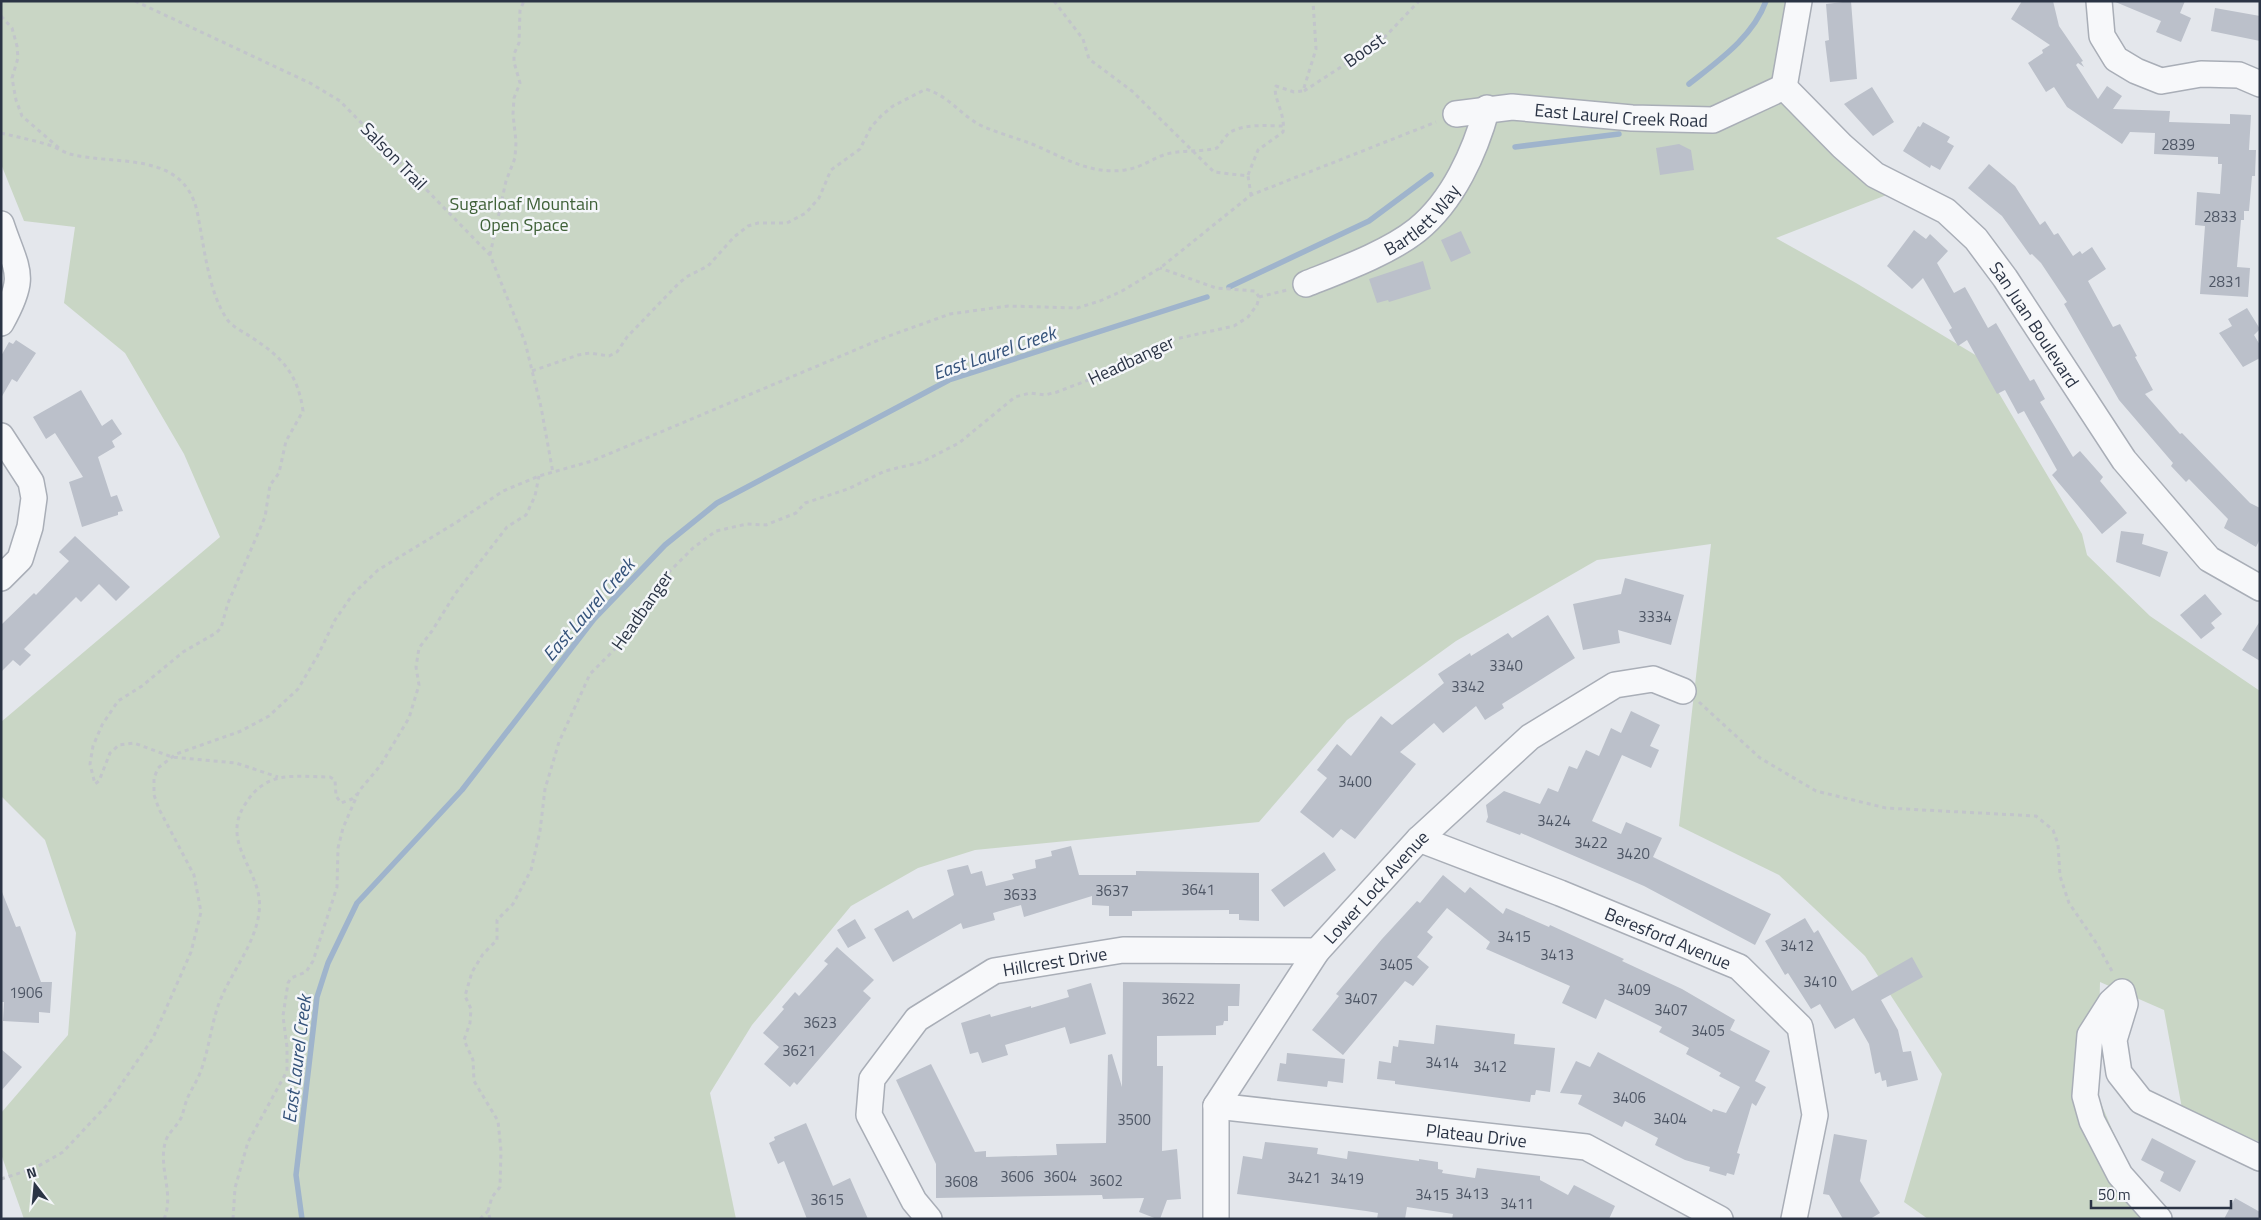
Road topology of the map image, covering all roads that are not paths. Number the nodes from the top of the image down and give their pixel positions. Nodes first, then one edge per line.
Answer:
1 (1799, 1) edge
2 (2099, 1) edge
3 (2260, 84) edge
4 (1784, 87) junction
5 (1487, 108) junction
6 (1456, 114) road end
7 (1, 224) edge
8 (1306, 284) road end
9 (1, 323) edge
10 (1, 436) edge
11 (1, 578) edge
12 (2260, 588) edge
13 (1683, 691) road end
14 (1419, 839) junction
15 (1317, 951) junction
16 (1216, 1106) junction
17 (2260, 1158) edge
18 (929, 1219) edge
19 (1216, 1219) edge
20 (1720, 1219) edge
21 (1794, 1219) edge
22 (2159, 1219) edge

1 - 4 street
2 - 3 street
4 - 5 street, East Laurel Creek Road
4 - 12 street, San Juan Boulevard
5 - 6 street, East Laurel Creek Road
5 - 8 street, Bartlett Way
7 - 9 street
10 - 11 street
13 - 14 street, Lower Lock Avenue
14 - 15 street, Lower Lock Avenue
14 - 21 street, Beresford Avenue
15 - 16 street, Lower Lock Avenue
15 - 18 street, Hillcrest Drive
16 - 19 street
16 - 20 street, Plateau Drive
17 - 22 street

